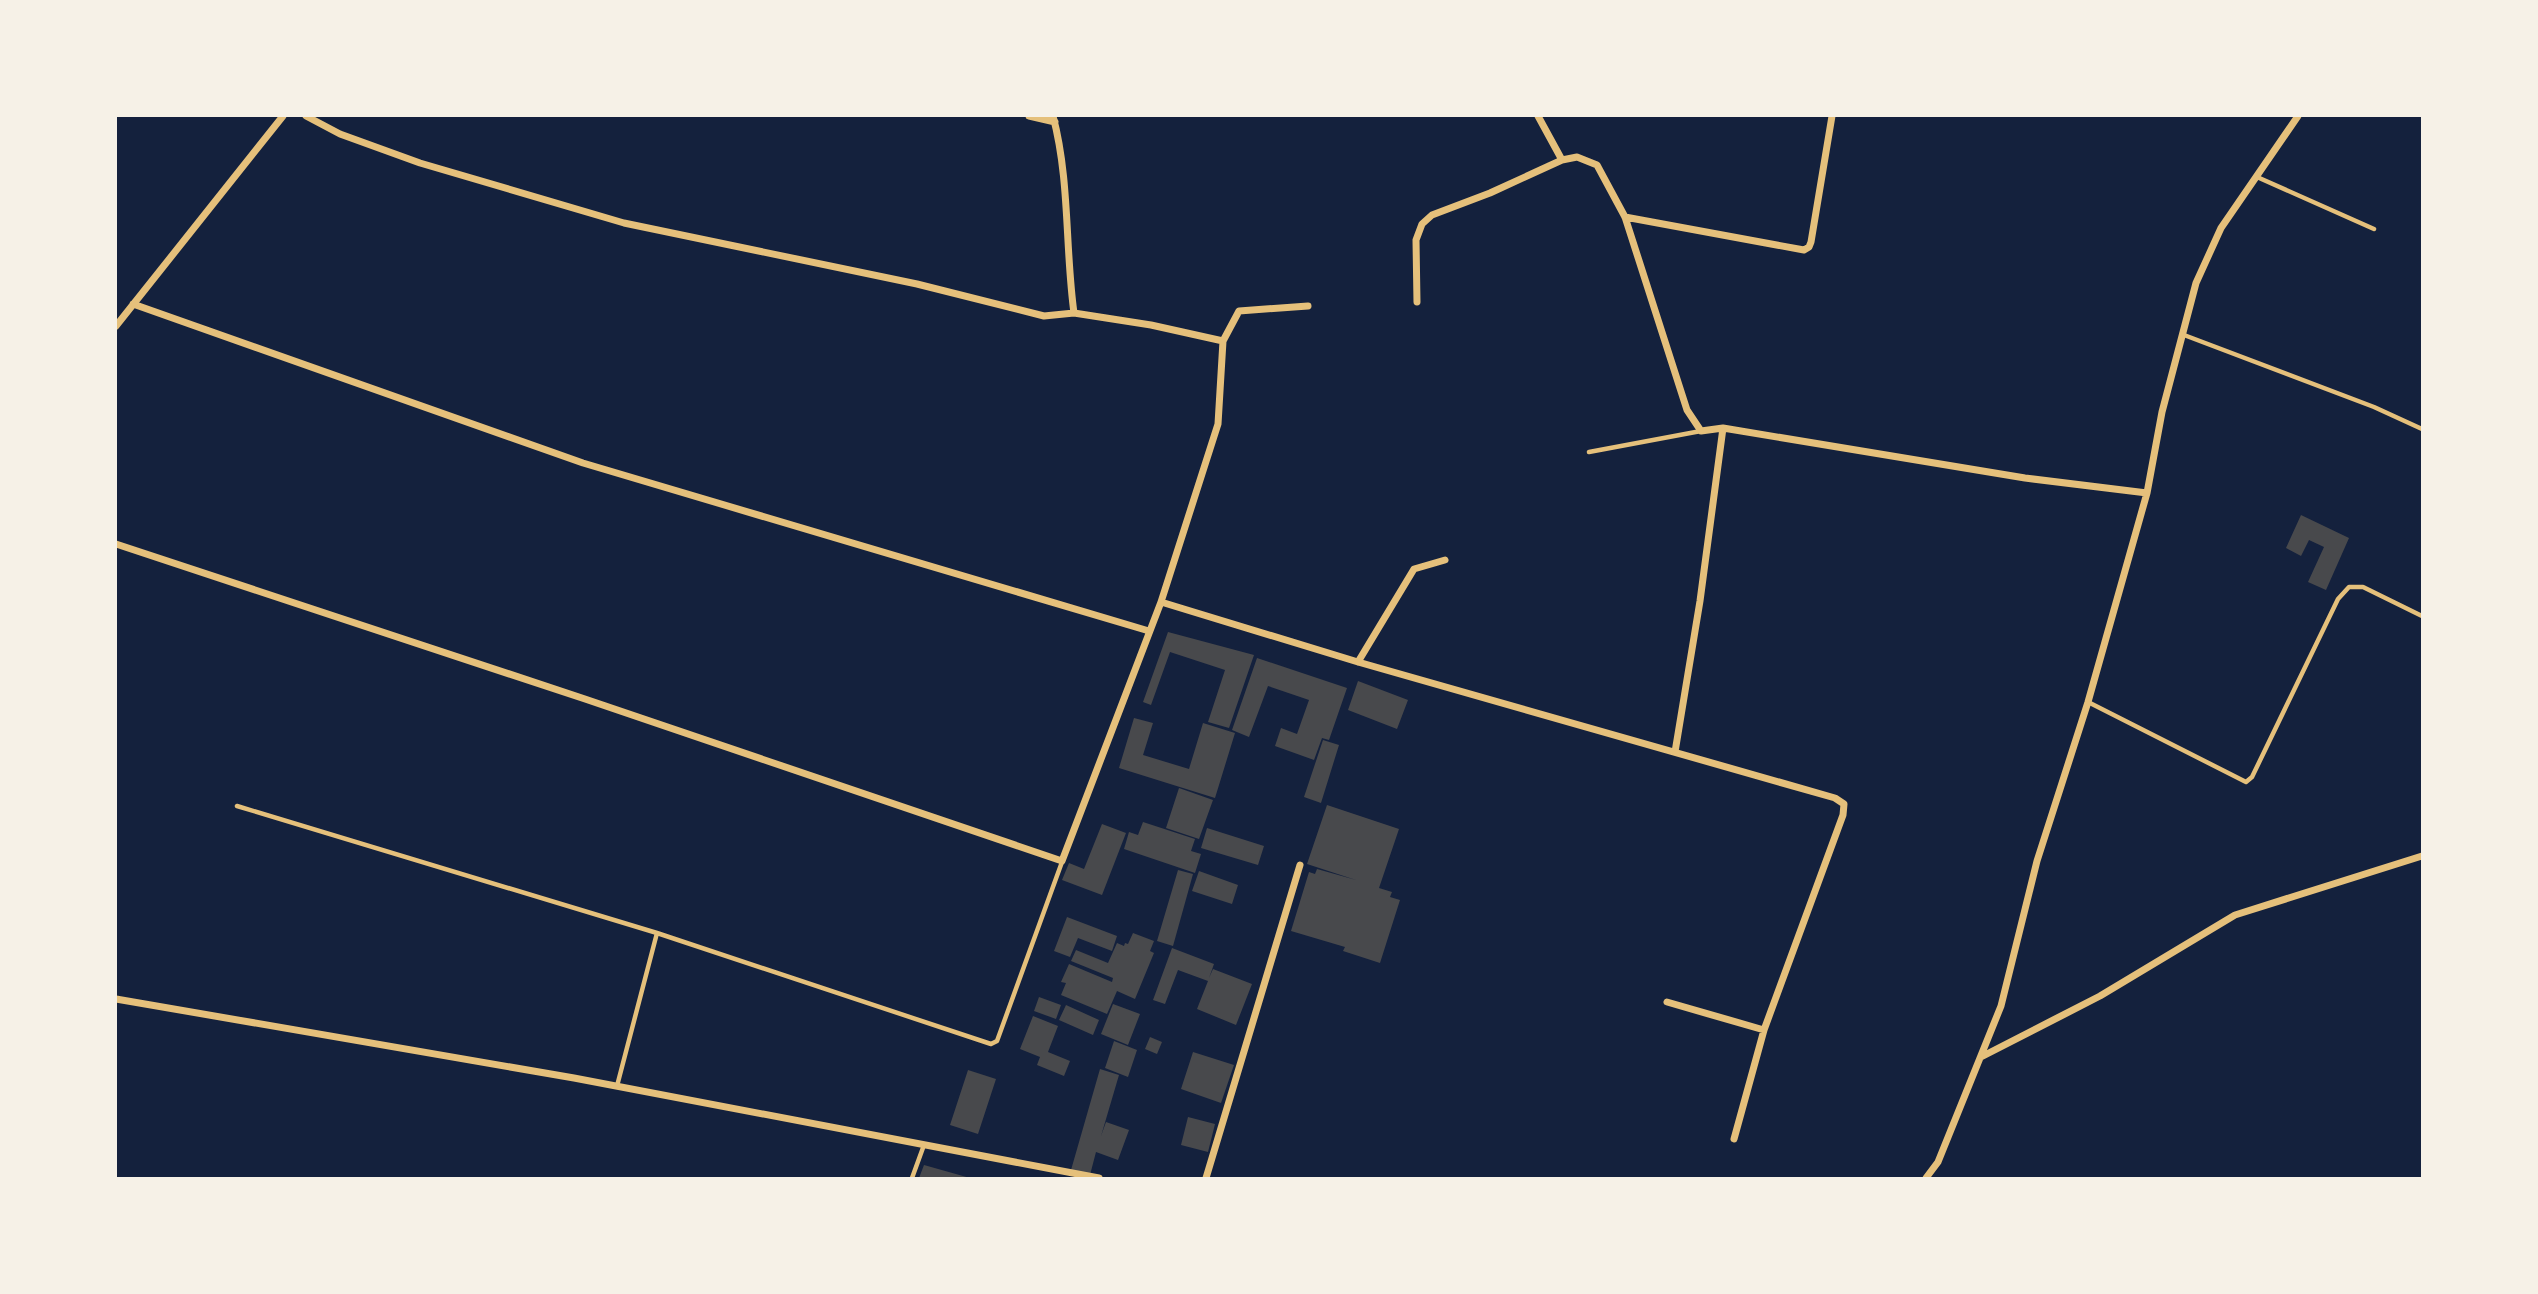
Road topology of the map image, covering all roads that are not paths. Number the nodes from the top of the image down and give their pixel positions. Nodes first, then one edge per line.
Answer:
1 (283, 116) edge
2 (305, 116) edge
3 (1030, 116) edge
4 (1538, 116) edge
5 (1832, 116) edge
6 (2298, 116) edge
7 (1054, 119) edge
8 (1562, 160) junction
9 (2256, 177) junction
10 (1625, 217) junction
11 (2374, 229) dead end
12 (1417, 302) dead end
13 (133, 304) junction
14 (1308, 306) dead end
15 (1074, 313) junction
16 (116, 326) edge
17 (2184, 335) junction
18 (1223, 341) junction
19 (1723, 428) junction
20 (2423, 429) edge
21 (1701, 431) junction
22 (1589, 452) dead end
23 (2147, 493) junction
24 (116, 544) edge
25 (1445, 561) dead end
26 (1161, 602) junction
27 (2423, 615) edge
28 (1149, 631) junction
29 (1358, 662) junction
30 (2088, 702) junction
31 (1675, 752) junction
32 (237, 806) dead end
33 (2423, 856) edge
34 (1062, 861) junction
35 (1300, 865) dead end
36 (657, 933) junction
37 (116, 999) edge
38 (1667, 1002) dead end
39 (1764, 1030) junction
40 (1980, 1057) junction
41 (617, 1086) junction
42 (1734, 1139) dead end
43 (924, 1144) junction
44 (912, 1178) edge
45 (1099, 1178) edge
46 (1206, 1178) edge
47 (1926, 1178) edge

1 - 13 street
2 - 15 street
3 - 7 street
4 - 8 street
5 - 10 street
6 - 9 street
7 - 15 street
8 - 10 street
8 - 12 street
9 - 11 lane
9 - 17 street
10 - 21 street
13 - 16 street
13 - 28 street
14 - 18 street
15 - 18 street
17 - 20 lane
17 - 23 street
18 - 26 street
19 - 21 street
19 - 23 street
19 - 31 street
21 - 22 lane
23 - 30 street
24 - 34 street
25 - 29 street
26 - 28 street
26 - 29 street
27 - 30 lane
28 - 34 street
29 - 31 street
30 - 40 street
31 - 39 street
32 - 36 lane
33 - 40 street
34 - 36 lane
35 - 46 street
36 - 41 lane
37 - 41 street
38 - 39 street
39 - 42 street
40 - 47 street
41 - 43 street
43 - 44 lane
43 - 45 street

